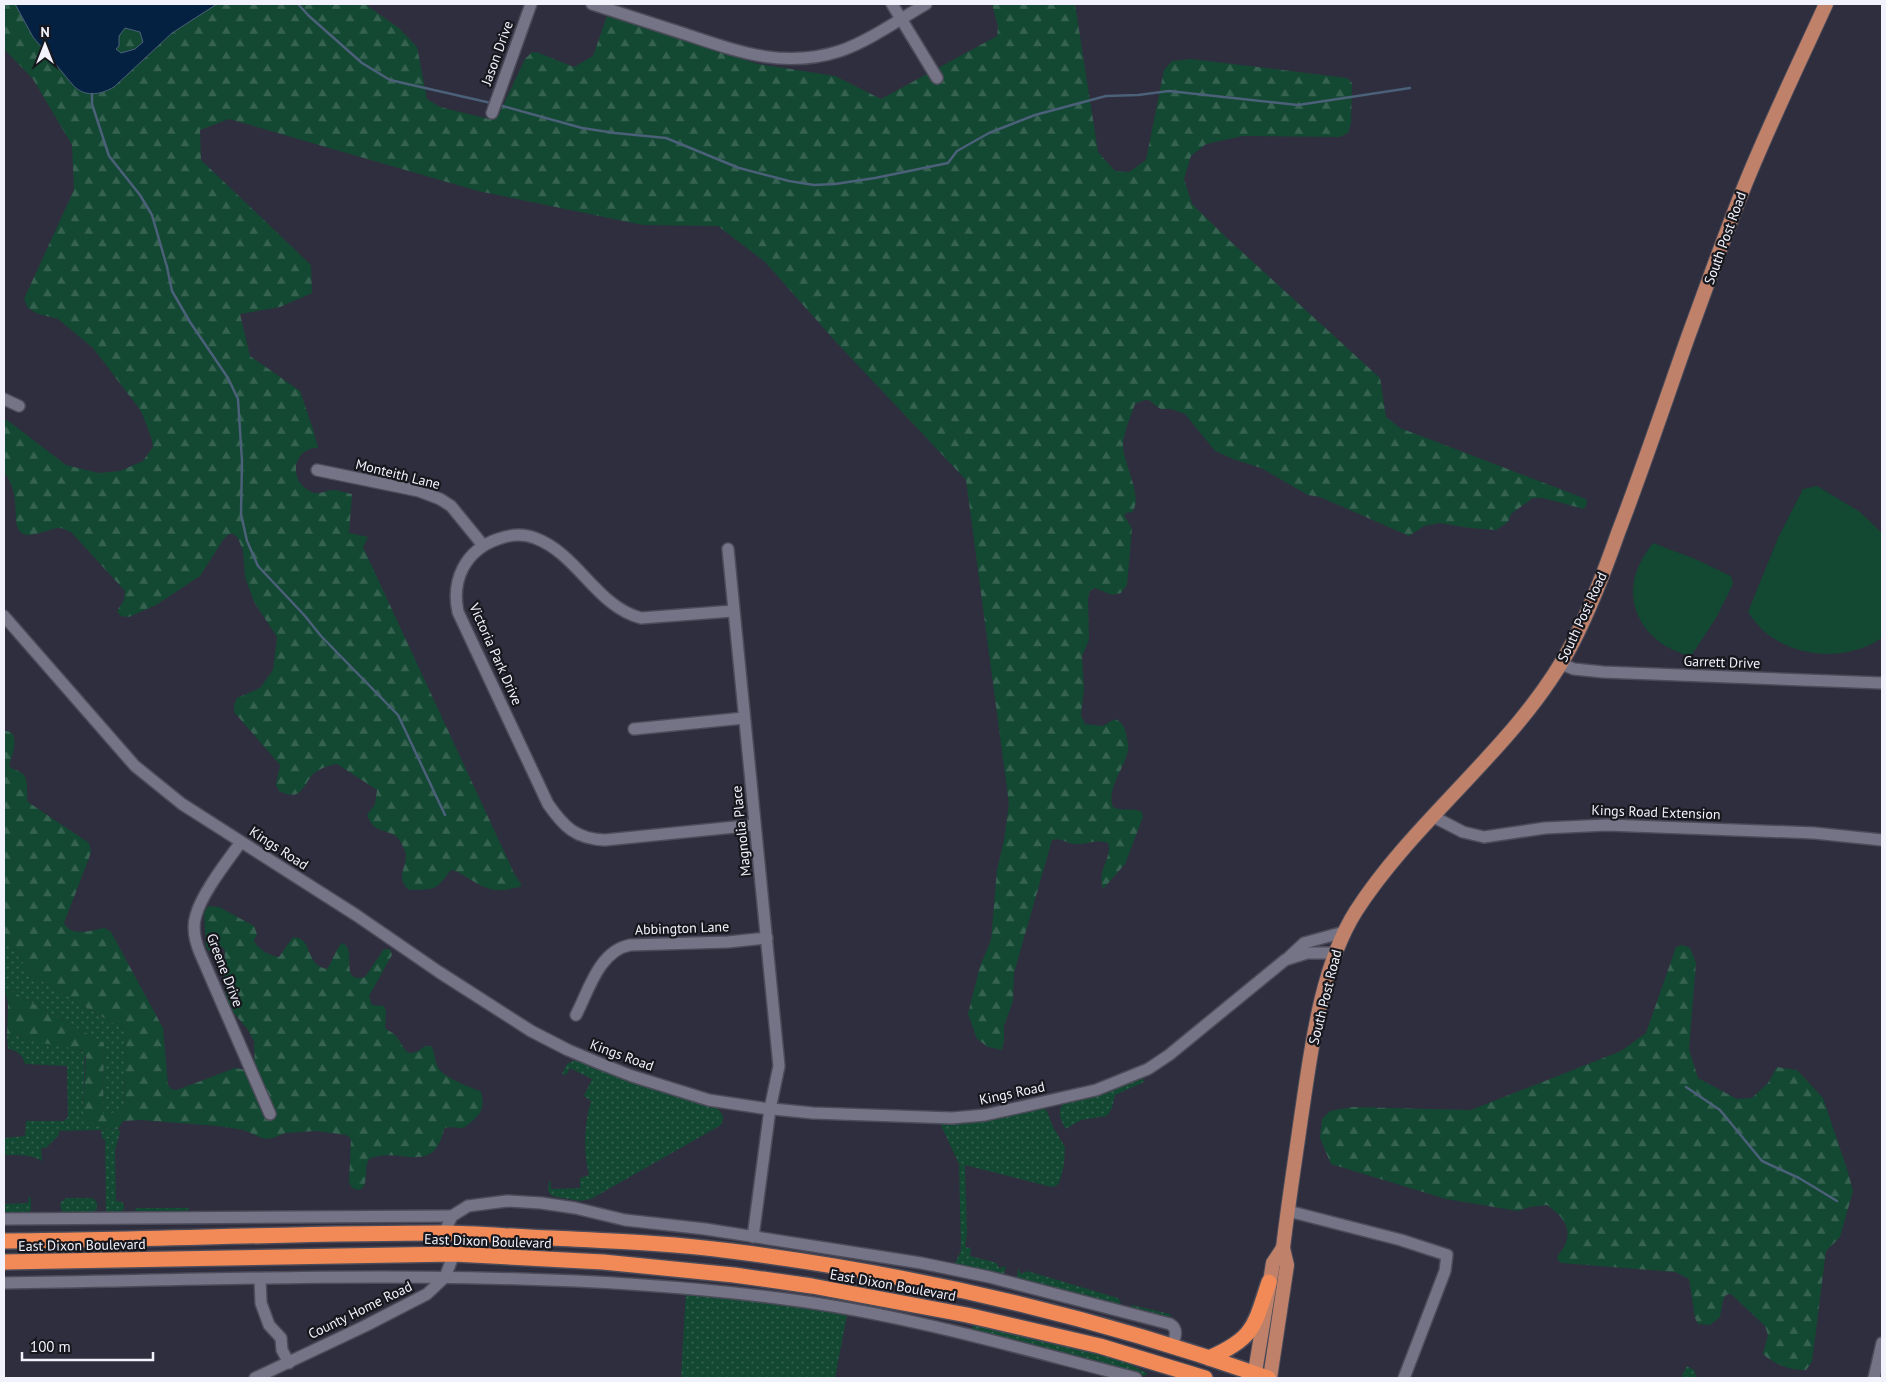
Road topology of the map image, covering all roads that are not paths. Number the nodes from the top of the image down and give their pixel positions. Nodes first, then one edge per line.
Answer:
1 (531, 4) edge
2 (592, 4) edge
3 (892, 4) edge
4 (926, 4) edge
5 (1826, 4) edge
6 (900, 19) junction
7 (937, 78) dead end
8 (492, 113) dead end
9 (4, 399) edge
10 (20, 406) dead end
11 (318, 470) dead end
12 (482, 544) junction
13 (728, 549) dead end
14 (733, 611) junction
15 (4, 616) edge
16 (1561, 664) junction
17 (1882, 683) edge
18 (744, 718) junction
19 (634, 729) dead end
20 (1434, 817) junction
21 (755, 825) junction
22 (1882, 840) edge
23 (241, 842) junction
24 (1344, 932) junction
25 (767, 938) junction
26 (1335, 953) junction
27 (1285, 960) junction
28 (576, 1015) dead end
29 (770, 1109) junction
30 (270, 1114) dead end
31 (1288, 1211) junction
32 (452, 1216) junction
33 (4, 1219) edge
34 (444, 1233) junction
35 (752, 1237) junction
36 (576, 1240) junction
37 (4, 1241) edge
38 (1283, 1248) junction
39 (454, 1254) junction
40 (275, 1258) junction
41 (4, 1262) edge
42 (445, 1277) junction
43 (260, 1279) junction
44 (1269, 1282) junction
45 (4, 1283) edge
46 (1016, 1284) junction
47 (1012, 1302) junction
48 (967, 1315) junction
49 (963, 1335) junction
50 (1882, 1342) edge
51 (1172, 1346) junction
52 (1209, 1358) junction
53 (289, 1363) junction
54 (1262, 1377) edge
55 (255, 1378) edge
56 (1136, 1378) edge
57 (1205, 1378) edge
58 (1404, 1378) edge
59 (1874, 1378) edge

1 - 8 street, Jason Drive
2 - 6 street
3 - 6 street
4 - 6 street
5 - 16 main road, South Post Road
6 - 7 street
9 - 10 street
11 - 12 street, Monteith Lane
12 - 14 street
12 - 21 street, Victoria Park Drive
13 - 14 street, Magnolia Place
14 - 18 street, Magnolia Place
15 - 23 street, Kings Road
16 - 17 street, Garrett Drive
16 - 20 main road, South Post Road
18 - 19 street
18 - 21 street, Magnolia Place
20 - 22 street, Kings Road Extension
20 - 24 main road, South Post Road
21 - 25 street, Magnolia Place
23 - 29 street, Kings Road
23 - 30 street, Greene Drive
24 - 26 main road, South Post Road
24 - 27 street
25 - 28 street, Abbington Lane
25 - 29 street, Magnolia Place
26 - 27 street, Kings Road
26 - 31 main road, South Post Road
27 - 29 street, Kings Road
29 - 35 street, Magnolia Place
31 - 38 main road, South Post Road
31 - 58 street
32 - 33 street, East Dixon Boulevard
32 - 34 street, East Dixon Boulevard
32 - 35 street, East Dixon Boulevard
34 - 36 highway, East Dixon Boulevard
34 - 37 highway, East Dixon Boulevard
34 - 40 highway
35 - 46 street, East Dixon Boulevard
36 - 39 highway
36 - 47 highway, East Dixon Boulevard
38 - 44 main road, South Post Road
38 - 54 main road, South Post Road
39 - 40 highway, East Dixon Boulevard
39 - 42 street, County Home Road
39 - 48 highway, East Dixon Boulevard
40 - 41 highway, East Dixon Boulevard
42 - 43 street
42 - 49 street
42 - 53 street, County Home Road
43 - 45 street
43 - 53 street
44 - 52 highway
44 - 54 main road, South Post Road
46 - 47 street
46 - 51 street, East Dixon Boulevard
47 - 51 highway, East Dixon Boulevard
48 - 49 street, East Dixon Boulevard
48 - 57 highway, East Dixon Boulevard
49 - 56 street
50 - 59 street
51 - 52 highway, East Dixon Boulevard
52 - 54 highway, East Dixon Boulevard
53 - 55 street, County Home Road

